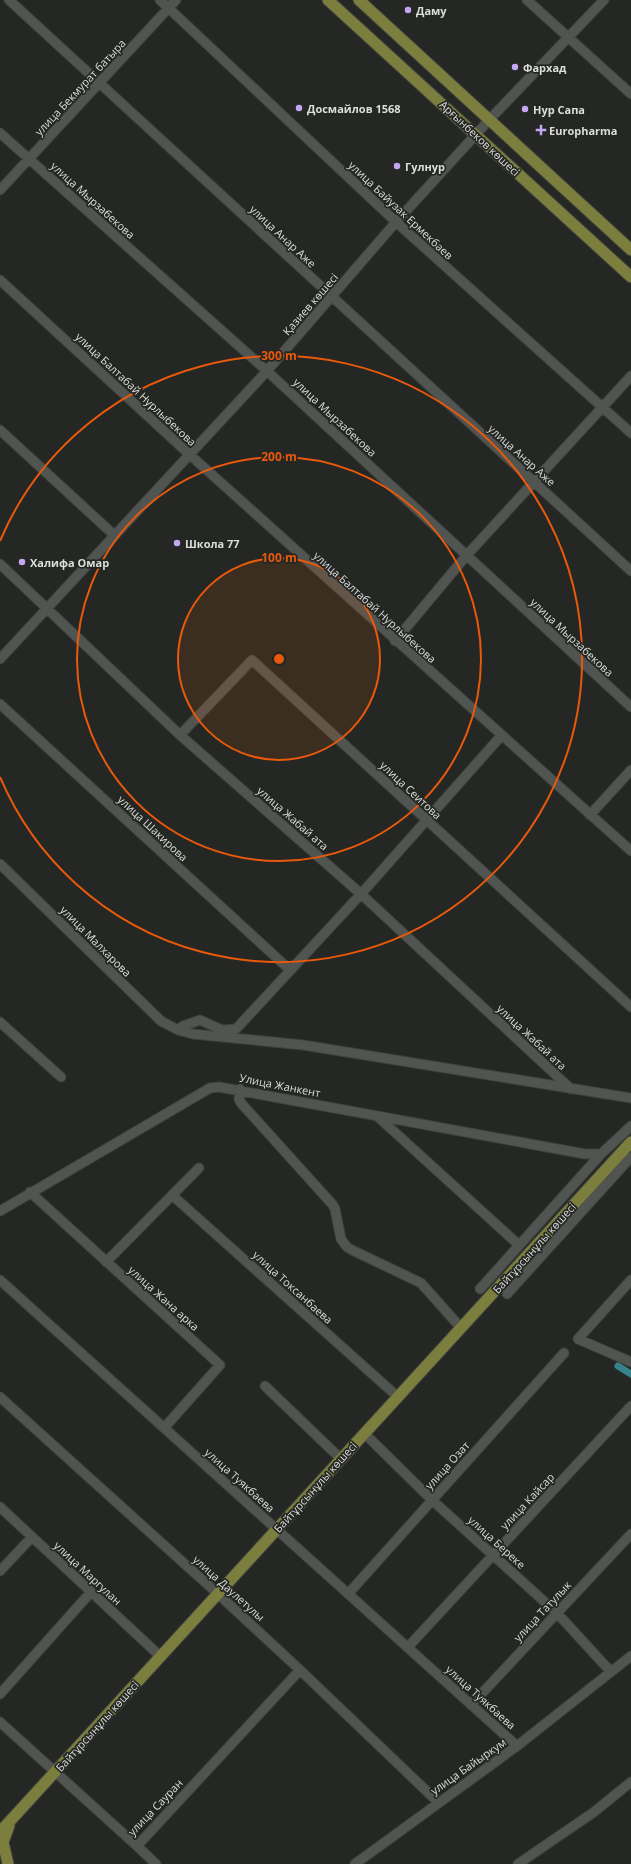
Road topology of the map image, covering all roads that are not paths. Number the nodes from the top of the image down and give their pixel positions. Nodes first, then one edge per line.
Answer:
1 (9, 0) edge
2 (160, 0) edge
3 (176, 0) edge
4 (328, 0) edge
5 (359, 0) edge
6 (527, 0) edge
7 (604, 0) edge
8 (169, 8) junction
9 (569, 38) junction
10 (100, 84) junction
11 (631, 94) edge
12 (490, 119) junction
13 (0, 133) edge
14 (476, 134) junction
15 (29, 160) junction
16 (0, 190) edge
17 (396, 222) junction
18 (631, 250) edge
19 (631, 277) edge
20 (0, 280) edge
21 (332, 297) junction
22 (267, 371) junction
23 (631, 376) edge
24 (603, 408) junction
25 (0, 430) edge
26 (631, 433) edge
27 (189, 454) junction
28 (534, 481) junction
29 (114, 535) junction
30 (466, 556) junction
31 (0, 564) edge
32 (631, 571) edge
33 (47, 607) junction
34 (395, 641) junction
35 (0, 659) edge
36 (0, 704) edge
37 (631, 707) edge
38 (180, 735) junction
39 (501, 736) junction
40 (631, 770) edge
41 (590, 815) junction
42 (426, 820) junction
43 (631, 851) edge
44 (0, 864) edge
45 (361, 894) junction
46 (290, 970) junction
47 (631, 1007) edge
48 (0, 1022) edge
49 (178, 1030) junction
50 (61, 1077) dead end
51 (240, 1089) junction
52 (571, 1089) junction
53 (631, 1098) edge
54 (378, 1117) junction
55 (631, 1126) edge
56 (631, 1142) edge
57 (600, 1154) junction
58 (631, 1157) edge
59 (199, 1168) dead end
60 (30, 1192) junction
61 (172, 1195) junction
62 (0, 1211) edge
63 (519, 1245) junction
64 (106, 1262) junction
65 (0, 1280) edge
66 (631, 1280) edge
67 (480, 1289) dead end
68 (507, 1294) dead end
69 (461, 1328) junction
70 (564, 1353) dead end
71 (631, 1362) edge
72 (265, 1386) dead end
73 (0, 1397) edge
74 (398, 1397) junction
75 (631, 1406) edge
76 (164, 1428) junction
77 (364, 1433) junction
78 (341, 1459) junction
79 (432, 1500) junction
80 (0, 1507) edge
81 (276, 1530) junction
82 (631, 1534) edge
83 (32, 1537) junction
84 (493, 1555) junction
85 (0, 1571) edge
86 (91, 1592) junction
87 (218, 1594) junction
88 (348, 1594) junction
89 (558, 1613) junction
90 (408, 1647) junction
91 (160, 1656) junction
92 (631, 1656) edge
93 (300, 1670) junction
94 (611, 1672) junction
95 (0, 1694) edge
96 (471, 1705) junction
97 (0, 1722) edge
98 (517, 1746) junction
99 (54, 1772) junction
100 (631, 1782) edge
101 (438, 1802) junction
102 (15, 1815) junction
103 (0, 1832) edge
104 (137, 1846) junction
105 (8, 1864) edge
106 (156, 1864) edge
107 (355, 1864) edge
108 (518, 1864) edge

1 - 10 street, улица Анар Аже
2 - 8 street, улица Байузак Ермекбаев
3 - 8 street, улица Бекмурат батыра
4 - 14 main road, Арғынбеков көшесі
5 - 12 main road, Арғынбеков көшесі
6 - 9 street
7 - 9 street, Қазиев көшесі
8 - 10 street, улица Бекмурат батыра
8 - 17 street, улица Байузак Ермекбаев
9 - 11 street
9 - 12 street, Қазиев көшесі
10 - 15 street, улица Бекмурат батыра
10 - 21 street, улица Анар Аже
12 - 14 street, Қазиев көшесі
12 - 18 main road, Арғынбеков көшесі
13 - 15 street, улица Мырзабекова
14 - 17 street, Қазиев көшесі
14 - 19 main road, Арғынбеков көшесі
15 - 16 street, улица Бекмурат батыра
15 - 22 street, улица Мырзабекова
17 - 21 street, Қазиев көшесі
17 - 24 street, улица Байузак Ермекбаев
20 - 27 street, улица Балтабай Нурлыбекова
21 - 22 street, Қазиев көшесі
21 - 28 street, улица Анар Аже
22 - 27 street, Қазиев көшесі
22 - 30 street, улица Мырзабекова
23 - 24 street
24 - 26 street, улица Байузак Ермекбаев
24 - 28 street
25 - 29 street
27 - 29 street, Қазиев көшесі
27 - 34 street, улица Балтабай Нурлыбекова
28 - 30 street
28 - 32 street, улица Анар Аже
29 - 33 street, Қазиев көшесі
30 - 34 street
30 - 37 street, улица Мырзабекова
31 - 33 street, улица Жабай ата
33 - 35 street, Қазиев көшесі
33 - 38 street, улица Жабай ата
34 - 39 street, улица Балтабай Нурлыбекова
36 - 46 street, улица Шакирова
38 - 42 street, улица Сеитова
38 - 45 street, улица Жабай ата
39 - 41 street, улица Балтабай Нурлыбекова
39 - 42 street
40 - 41 street
41 - 43 street, улица Балтабай Нурлыбекова
42 - 45 street
42 - 47 street, улица Сеитова
44 - 49 street, улица Малхарова
45 - 46 street
45 - 52 street, улица Жабай ата
46 - 49 street
48 - 50 street
49 - 52 street, улица Малхарова
51 - 54 street, Улица Жанкент
51 - 60 street, Улица Жанкент
51 - 69 street
52 - 53 street, улица Малхарова
54 - 57 street, Улица Жанкент
54 - 63 street
55 - 57 street
56 - 69 main road, Байтұрсынұлы көшесі
57 - 63 street
58 - 68 street
59 - 61 street
60 - 62 street, Улица Жанкент
60 - 64 street, улица Жана арка
61 - 64 street
61 - 74 street, улица Токсанбаева
63 - 67 street
64 - 76 street, улица Жана арка
65 - 76 street, улица Туякбаева
66 - 71 street
69 - 74 main road, Байтұрсынұлы көшесі
70 - 79 street, улица Озат
72 - 78 street
73 - 87 street, улица Даулетулы
74 - 77 main road, Байтұрсынұлы көшесі
75 - 84 street, улица Кайсар
76 - 81 street, улица Туякбаева
77 - 78 main road, Байтұрсынұлы көшесі
77 - 79 street, улица Береке
78 - 81 main road, Байтұрсынұлы көшесі
79 - 84 street, улица Береке
79 - 88 street, улица Озат
80 - 83 street, улица Маргулан
81 - 87 main road, Байтұрсынұлы көшесі
81 - 88 street, улица Туякбаева
82 - 89 street, улица Татулык
83 - 85 street
83 - 86 street, улица Маргулан
84 - 89 street, улица Береке
84 - 90 street, улица Кайсар
86 - 91 street, улица Маргулан
86 - 95 street
87 - 91 main road, Байтұрсынұлы көшесі
87 - 93 street, улица Даулетулы
88 - 90 street, улица Туякбаева
89 - 94 street, улица Береке
89 - 96 street, улица Татулык
90 - 96 street, улица Туякбаева
91 - 99 main road, Байтұрсынұлы көшесі
92 - 94 street, улица Байыркум
93 - 101 street, улица Даулетулы
93 - 104 street, улица Сауран
94 - 98 street, улица Байыркум
96 - 98 street, улица Туякбаева
97 - 99 street, улица Сауран
98 - 101 street, улица Байыркум
99 - 102 main road, Байтұрсынұлы көшесі
99 - 104 street, улица Сауран
100 - 108 street
101 - 107 street, улица Байыркум
102 - 103 main road, Байтұрсынұлы көшесі
102 - 105 main road
104 - 106 street

